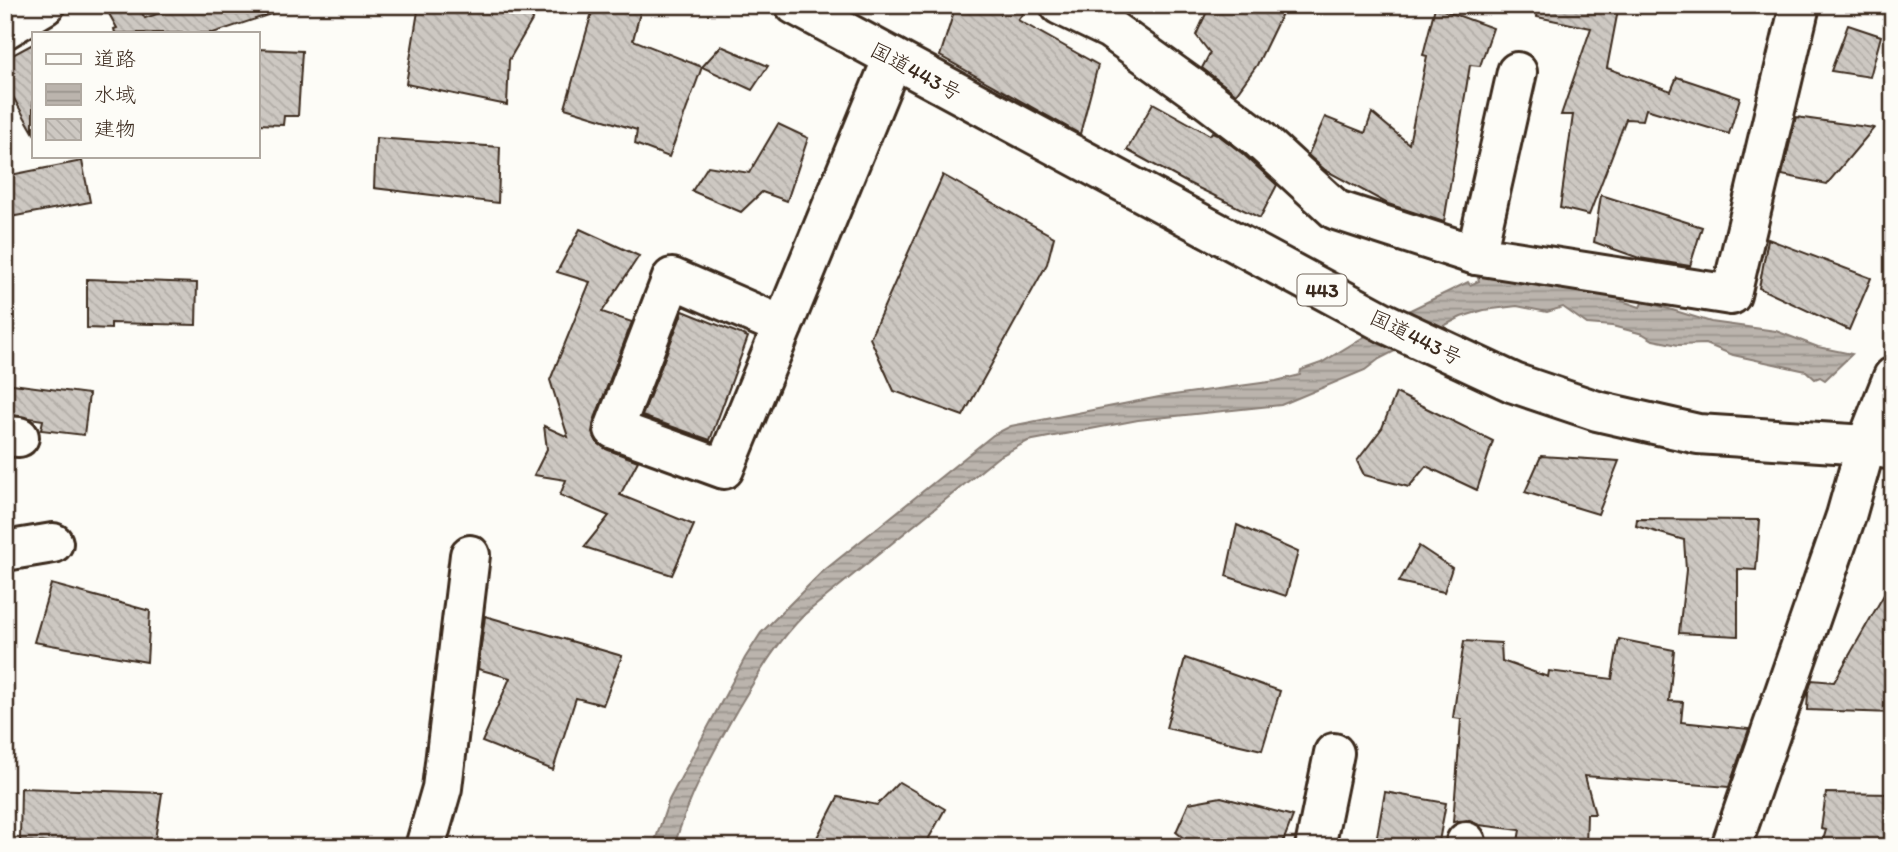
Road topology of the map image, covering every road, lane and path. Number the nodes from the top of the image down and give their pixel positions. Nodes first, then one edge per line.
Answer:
1 (46, 5) edge
2 (794, 5) edge
3 (1060, 5) edge
4 (1800, 5) edge
5 (5, 29) edge
6 (893, 58) junction
7 (1517, 72) dead end
8 (1476, 255) junction
9 (783, 326) junction
10 (1893, 377) edge
11 (1879, 448) edge
12 (53, 543) dead end
13 (5, 551) edge
14 (470, 555) dead end
15 (1334, 753) dead end
16 (425, 847) edge
17 (1315, 847) edge
18 (1731, 847) edge

1 - 5 main road
2 - 6 main road, 国道443号 / 443
3 - 8 main road
4 - 8 main road
6 - 9 main road
6 - 11 main road, 国道443号 / 443
7 - 8 main road
9 - 9 main road
10 - 11 main road
11 - 18 main road
12 - 13 main road
14 - 16 main road
15 - 17 main road

